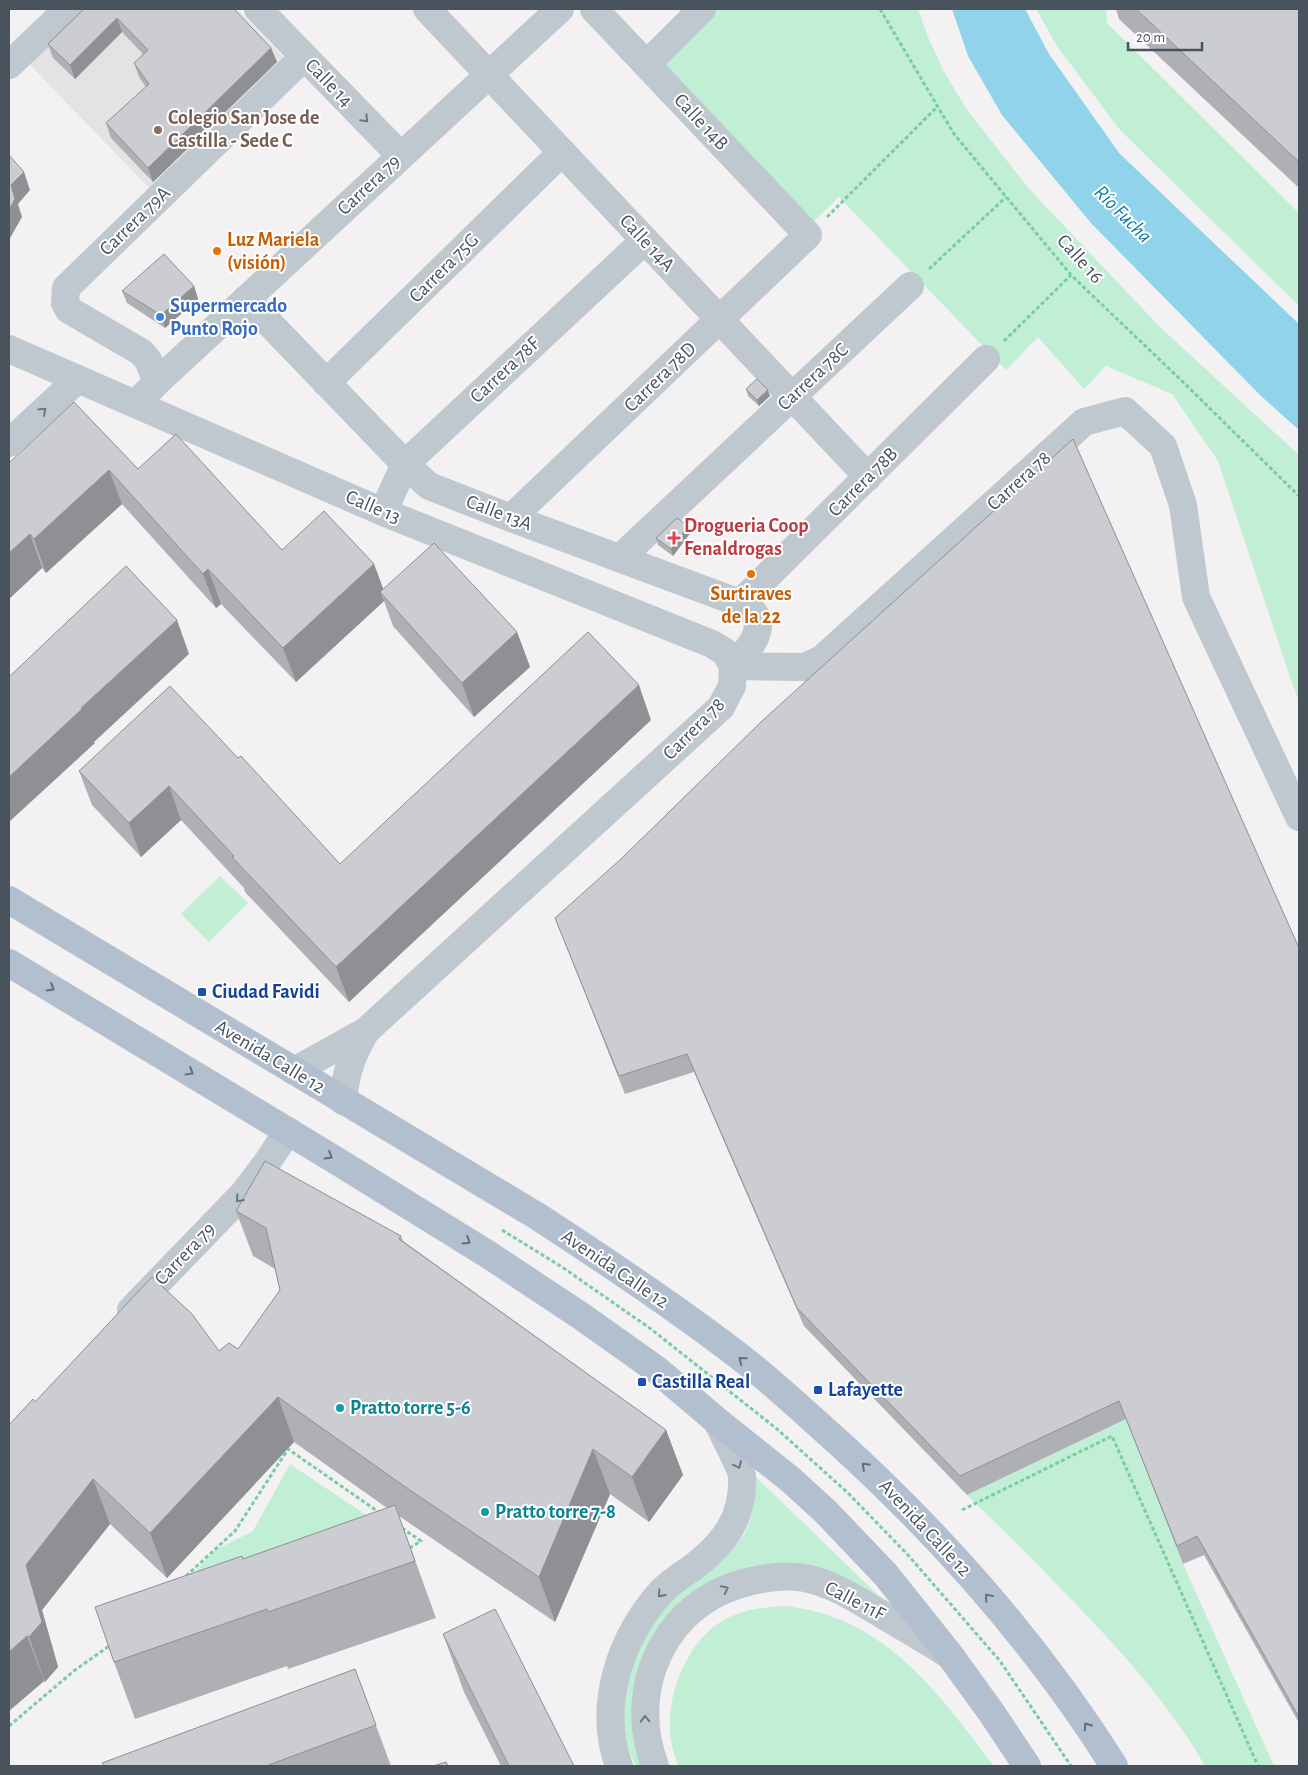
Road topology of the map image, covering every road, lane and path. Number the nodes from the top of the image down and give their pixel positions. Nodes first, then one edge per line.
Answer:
1 (68, 9) edge
2 (258, 9) edge
3 (427, 9) edge
4 (560, 9) edge
5 (594, 9) edge
6 (702, 9) edge
7 (880, 9) edge
8 (304, 57) junction
9 (647, 64) junction
10 (9, 65) edge
11 (489, 75) junction
12 (938, 106) junction
13 (562, 152) junction
14 (400, 156) junction
15 (1006, 197) junction
16 (808, 235) junction
17 (644, 240) junction
18 (1071, 275) junction
19 (910, 286) joint
20 (246, 299) junction
21 (719, 320) junction
22 (9, 349) edge
23 (986, 360) joint
24 (78, 379) junction
25 (157, 382) junction
26 (326, 383) junction
27 (792, 397) junction
28 (136, 404) junction
29 (9, 443) edge
30 (405, 464) junction
31 (868, 477) junction
32 (1299, 496) edge
33 (383, 512) junction
34 (511, 518) junction
35 (620, 558) junction
36 (740, 604) junction
37 (733, 666) junction
38 (1299, 817) edge
39 (9, 900) edge
40 (9, 963) edge
41 (366, 1031) junction
42 (294, 1071) junction
43 (343, 1101) junction
44 (288, 1131) junction
45 (113, 1328) edge
46 (717, 1421) junction
47 (962, 1510) dead end
48 (383, 1515) edge
49 (398, 1525) edge
50 (406, 1551) edge
51 (182, 1580) edge
52 (115, 1642) edge
53 (949, 1654) junction
54 (9, 1726) edge
55 (619, 1766) edge
56 (655, 1766) edge
57 (1027, 1766) edge
58 (1114, 1766) edge
59 (1258, 1766) edge

1 - 10 street
2 - 8 street, Calle 14
3 - 11 street, Calle 14A
4 - 11 street, Carrera 79
5 - 9 street, Calle 14B
6 - 9 street
7 - 12 path, Calle 16
8 -> 14 street, Calle 14
8 - 25 street, Carrera 79A
9 - 16 street, Calle 14B
11 - 13 street, Calle 14A
11 - 14 street, Carrera 79
12 - 15 path, Calle 16
12 - 16 path
13 - 17 street, Calle 14A
13 - 26 street, Carrera 75G
14 - 20 street, Carrera 79
15 - 18 path, Calle 16
15 - 19 path
16 - 21 street, Carrera 78D
17 - 21 street, Calle 14A
17 - 30 street, Carrera 78F
18 - 23 path
18 - 32 path, Calle 16
19 - 27 street, Carrera 78C
20 - 25 street, Carrera 79
20 - 26 street, Calle 13A
21 - 27 street, Calle 14A
21 - 34 street, Carrera 78D
22 - 24 street, Calle 13
23 - 31 street, Carrera 78B
24 - 28 street, Calle 13
29 -> 24 street
25 - 28 street, Carrera 79
26 - 30 street, Calle 13A
27 - 31 street, Calle 14A
27 - 35 street, Carrera 78C
28 - 33 street, Calle 13
30 - 33 street, Carrera 78F
30 - 34 street, Calle 13A
31 - 36 street, Carrera 78B
33 - 37 street, Calle 13
34 - 35 street, Calle 13A
35 - 36 street, Calle 13A
36 - 37 street, Calle 13A
37 - 38 street, Carrera 78
37 - 41 street, Carrera 78
39 - 42 main road, Avenida Calle 12
40 -> 44 main road
41 - 42 street, Carrera 78
41 - 43 street, Carrera 78
42 - 43 main road, Avenida Calle 12
58 -> 43 main road, Avenida Calle 12
44 -> 45 street, Carrera 79
44 -> 46 main road
46 - 53 main road
46 -> 55 street
47 - 59 path
48 - 51 path
49 - 50 path
52 - 54 path
56 -> 53 street, Calle 11F
53 - 57 main road

